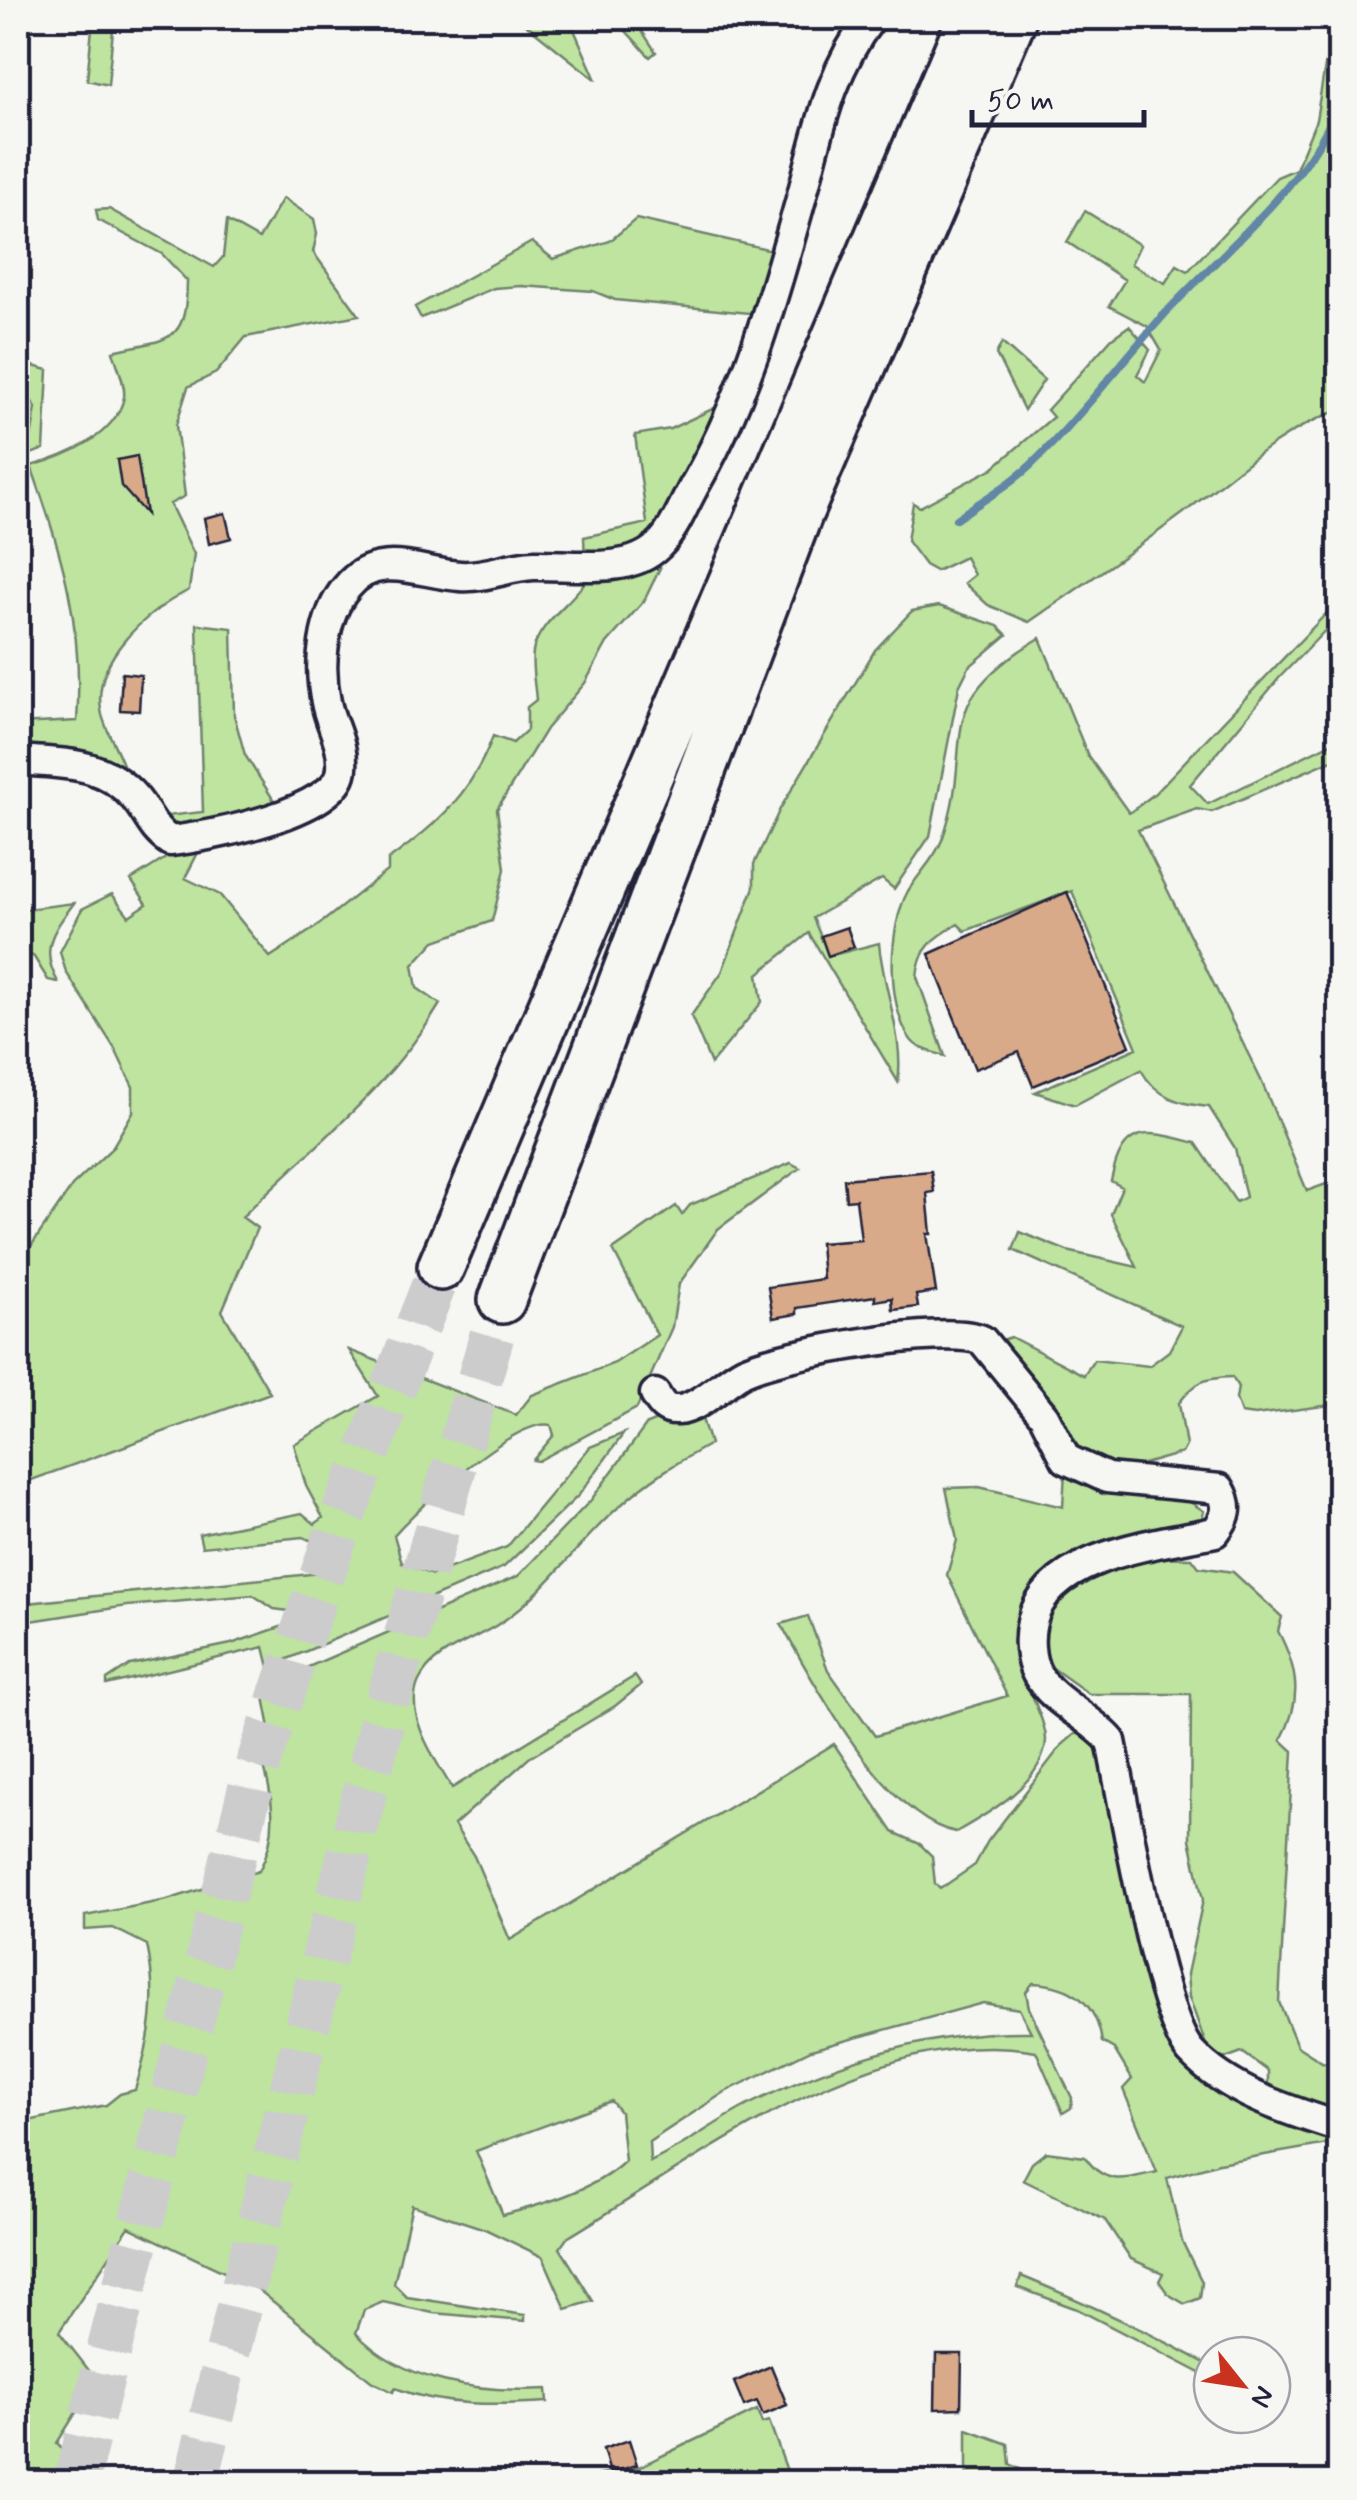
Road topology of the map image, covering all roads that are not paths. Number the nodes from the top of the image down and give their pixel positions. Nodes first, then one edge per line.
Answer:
1 (871, 18) edge
2 (971, 18) edge
3 (1013, 18) edge
4 (18, 760) edge
5 (441, 1266) tunnel mouth
6 (502, 1300) tunnel mouth
7 (655, 1394) dead end
8 (1340, 2127) edge

1 - 4 street
2 - 5 highway
3 - 6 highway
7 - 8 street

